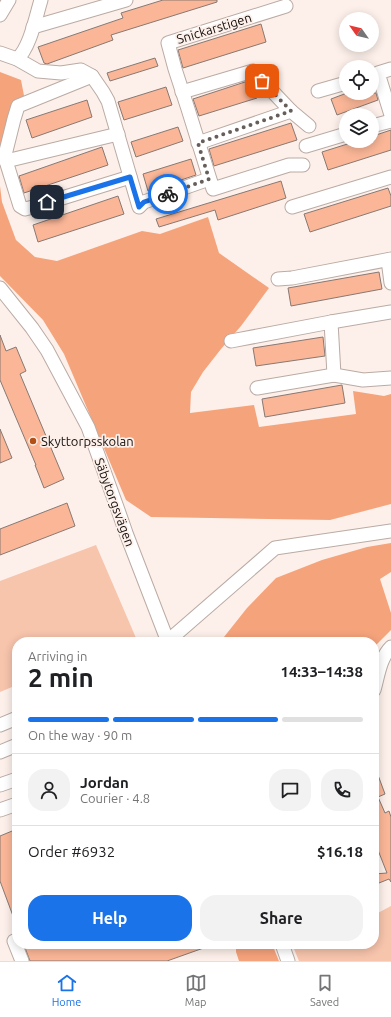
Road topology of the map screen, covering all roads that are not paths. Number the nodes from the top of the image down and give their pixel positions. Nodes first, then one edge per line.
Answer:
1 (8, 0) edge
2 (41, 0) edge
3 (126, 0) edge
4 (286, 6) dead end
5 (0, 15) edge
6 (33, 27) junction
7 (0, 54) edge
8 (17, 59) junction
9 (391, 69) edge
10 (379, 73) edge
11 (92, 76) junction
12 (379, 84) edge
13 (339, 85) edge
14 (318, 91) dead end
15 (182, 92) junction
16 (291, 111) junction
17 (391, 115) edge
18 (391, 121) edge
19 (379, 124) edge
20 (309, 126) dead end
21 (118, 134) junction
22 (339, 136) edge
23 (198, 143) junction
24 (306, 146) dead end
25 (6, 161) junction
26 (303, 165) dead end
27 (130, 177) junction
28 (391, 177) edge
29 (209, 179) junction
30 (292, 207) dead end
31 (390, 259) edge
32 (278, 279) dead end
33 (391, 283) edge
34 (0, 288) edge
35 (391, 312) edge
36 (331, 322) junction
37 (231, 341) dead end
38 (334, 375) junction
39 (391, 378) edge
40 (257, 388) dead end
41 (391, 531) edge
42 (166, 637) edge
43 (174, 637) edge
44 (391, 647) edge
45 (379, 672) edge
46 (12, 720) edge
47 (0, 725) edge
48 (12, 747) edge
49 (0, 752) edge
50 (12, 780) edge
51 (0, 785) edge
52 (12, 806) edge
53 (0, 810) edge
54 (17, 949) edge
55 (284, 949) edge
56 (22, 961) edge
57 (288, 961) edge

1 - 5 street
2 - 6 street
3 - 6 street
4 - 15 street, Snickarstigen
6 - 8 street
7 - 8 street
8 - 11 street
9 - 10 street
11 - 21 street
11 - 25 street
12 - 17 street
13 - 14 street
15 - 16 street
15 - 23 street, Snickarstigen
16 - 20 street
16 - 23 street
18 - 19 street
21 - 25 street
21 - 27 street
22 - 24 street
23 - 29 street, Snickarstigen
25 - 27 street
26 - 29 street
27 - 29 street
28 - 30 street
31 - 32 street
31 - 33 street
34 - 42 street, Säbytorgsvägen
35 - 36 street
36 - 37 street
36 - 38 street
38 - 39 street
38 - 40 street
41 - 43 street
44 - 45 street
46 - 47 street
48 - 49 street
50 - 51 street
52 - 53 street
54 - 56 street
55 - 57 street

